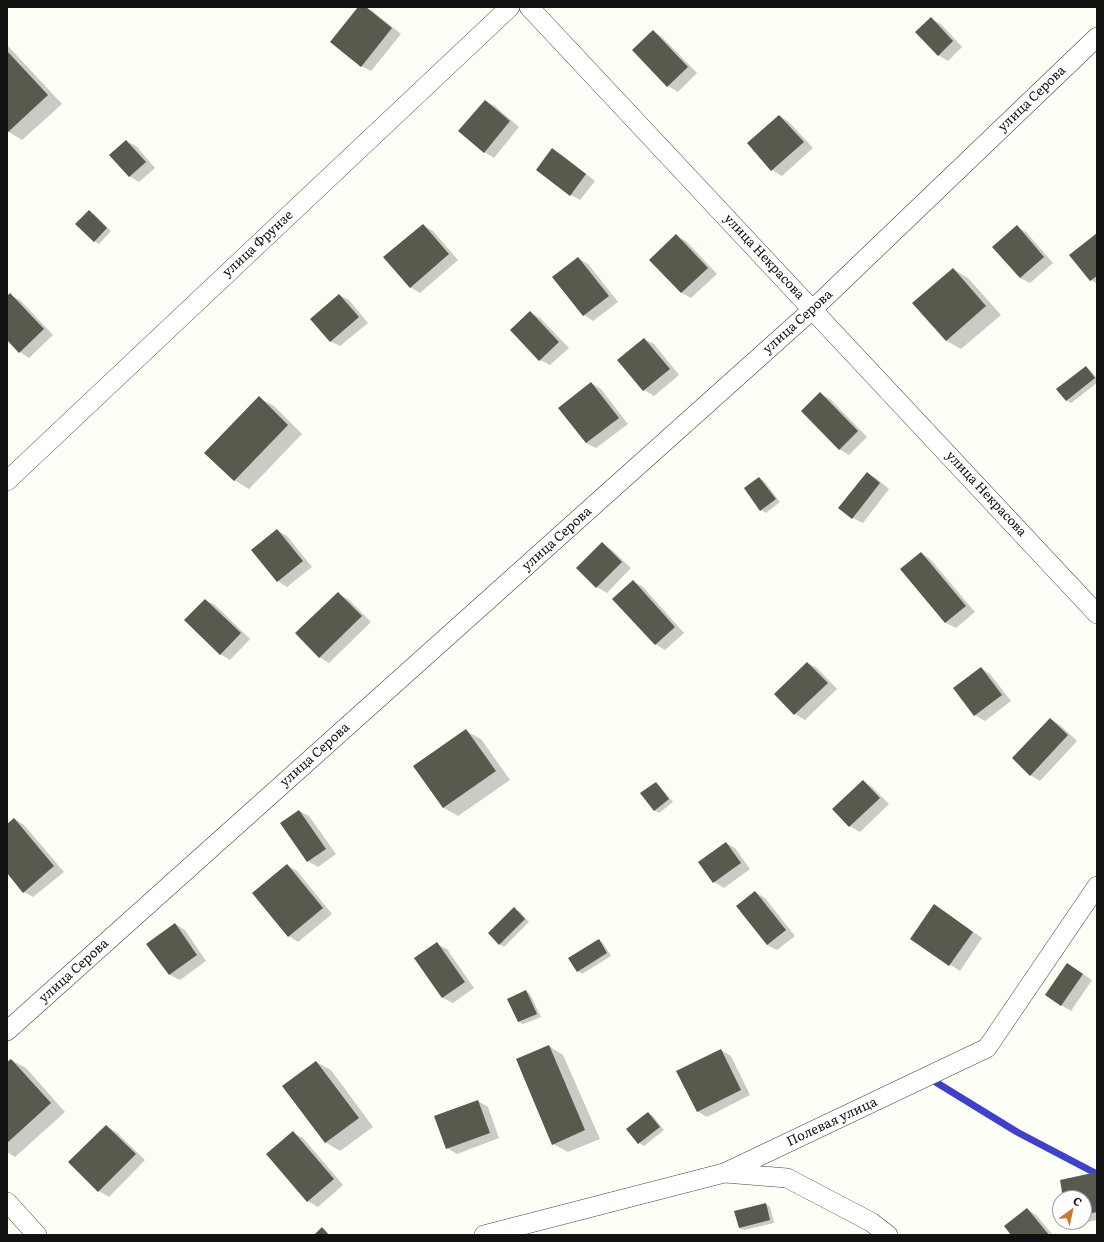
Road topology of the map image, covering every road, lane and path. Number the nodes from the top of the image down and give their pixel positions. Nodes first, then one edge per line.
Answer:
1 (510, 7) edge
2 (530, 7) edge
3 (1097, 37) edge
4 (813, 309) junction
5 (7, 481) edge
6 (1097, 614) edge
7 (1097, 886) edge
8 (7, 1030) edge
9 (724, 1173) junction
10 (7, 1202) edge
11 (37, 1235) edge
12 (484, 1235) edge
13 (888, 1235) edge

1 - 5 street, улица Фрунзе
2 - 4 street, улица Некрасова
3 - 4 street, улица Серова
4 - 6 street, улица Некрасова
4 - 8 street, улица Серова
7 - 9 street, Полевая улица
9 - 12 street, Полевая улица
9 - 13 street
10 - 11 street

